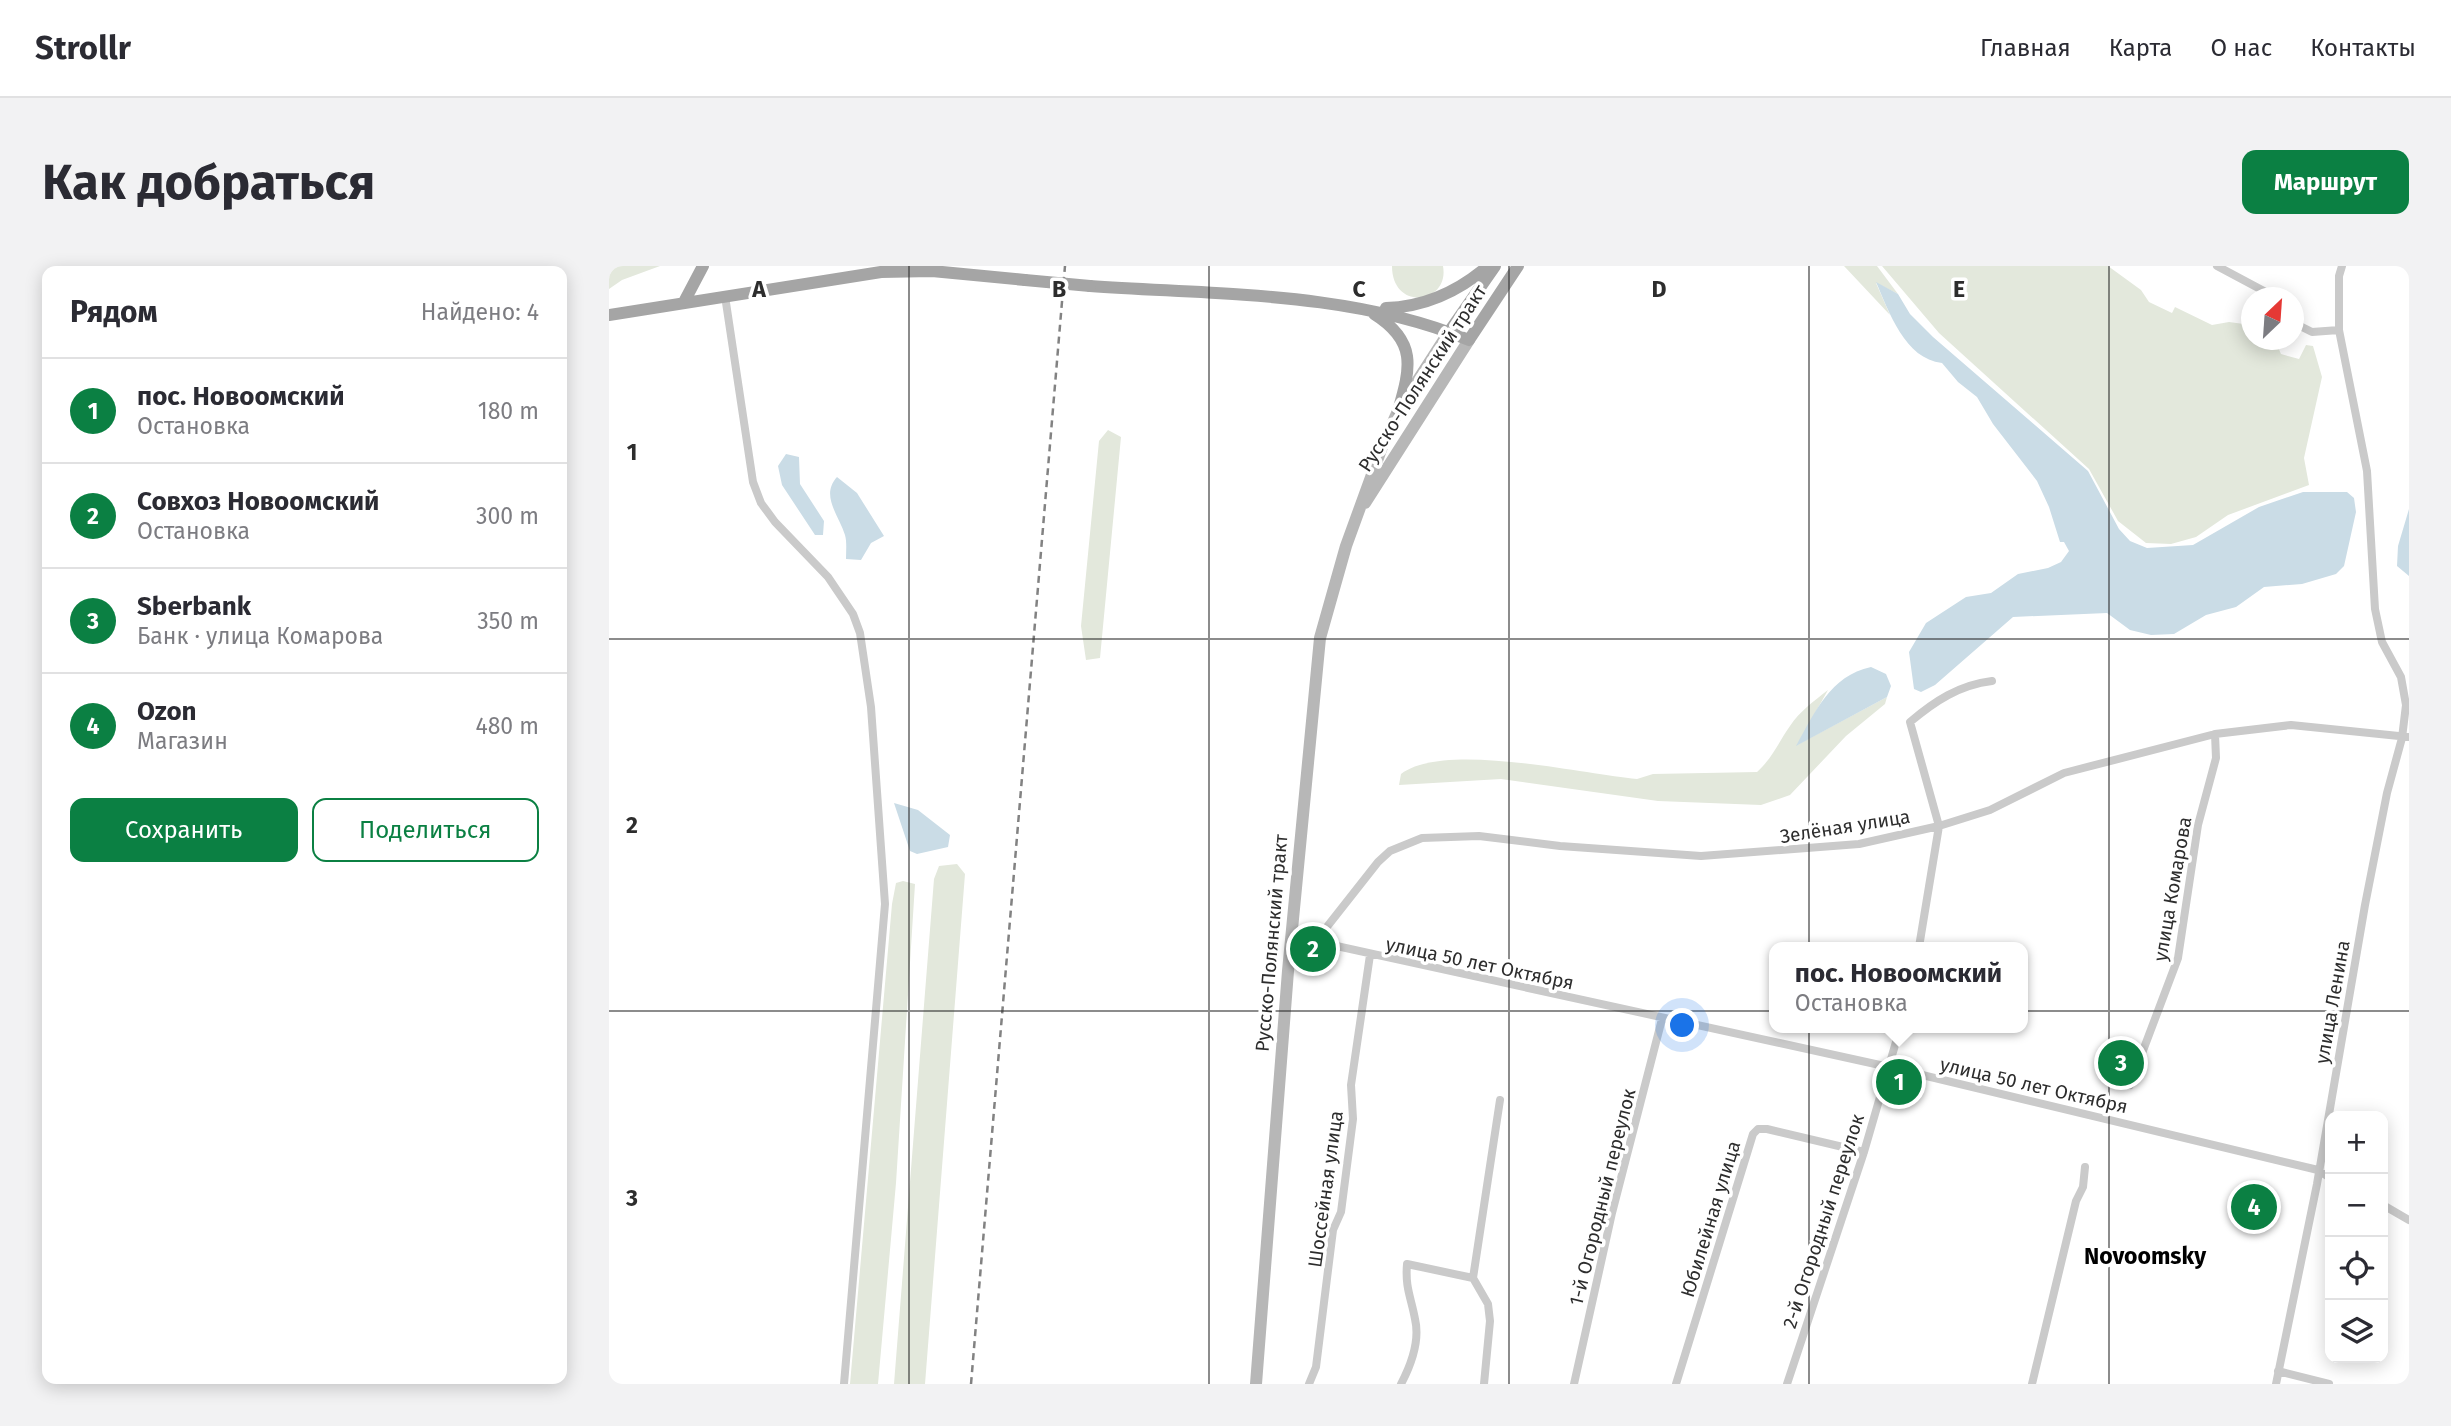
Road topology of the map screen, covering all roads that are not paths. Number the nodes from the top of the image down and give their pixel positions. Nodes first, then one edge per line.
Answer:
1 (703, 266) edge
2 (1488, 266) edge
3 (1495, 266) edge
4 (1518, 266) edge
5 (2217, 266) edge
6 (2342, 266) edge
7 (2256, 287) edge
8 (725, 296) junction
9 (684, 302) junction
10 (1364, 308) junction
11 (609, 315) edge
12 (2304, 328) edge
13 (2339, 330) junction
14 (1449, 332) junction
15 (1469, 340) junction
16 (1398, 411) junction
17 (1359, 512) junction
18 (1992, 681) dead end
19 (2215, 734) junction
20 (2406, 738) edge
21 (1939, 826) junction
22 (1291, 936) junction
23 (1315, 942) junction
24 (1920, 942) edge
25 (1370, 955) junction
26 (1663, 1018) junction
27 (1899, 1033) edge
28 (1889, 1067) junction
29 (2130, 1086) dead end
30 (1500, 1100) dead end
31 (1864, 1152) junction
32 (2085, 1167) dead end
33 (2318, 1171) junction
34 (2325, 1175) edge
35 (2388, 1208) edge
36 (2409, 1220) edge
37 (1473, 1278) junction
38 (2278, 1371) junction
39 (844, 1384) edge
40 (1256, 1384) edge
41 (1309, 1384) edge
42 (1401, 1384) edge
43 (1484, 1384) edge
44 (1574, 1384) edge
45 (1676, 1384) edge
46 (1787, 1384) edge
47 (2032, 1384) edge
48 (2276, 1384) edge
49 (2329, 1384) edge

1 - 9 main road
2 - 10 main road
3 - 14 main road, Русско-Полянский тракт
4 - 15 main road, Русско-Полянский тракт
5 - 7 street
6 - 13 street, улица Ленина
8 - 9 main road
8 - 10 main road, bridge
8 - 39 street
9 - 11 main road
10 - 14 main road
10 - 16 main road
12 - 13 street
13 - 20 street, улица Ленина
14 - 15 main road
14 - 16 main road, Русско-Полянский тракт
15 - 17 main road, Русско-Полянский тракт
16 - 17 main road, Русско-Полянский тракт
17 - 22 main road, Русско-Полянский тракт
18 - 21 street
19 - 20 street, Зелёная улица
19 - 21 street, Зелёная улица
19 - 29 street, улица Комарова
20 - 33 street, улица Ленина
21 - 23 street, Зелёная улица
21 - 24 street
22 - 23 street, улица 50 лет Октября
22 - 40 main road, Русско-Полянский тракт
23 - 25 street, улица 50 лет Октября
25 - 26 street, улица 50 лет Октября
25 - 41 street, Шоссейная улица
26 - 28 street, улица 50 лет Октября
26 - 44 street, 1-й Огородный переулок
27 - 28 street, 2-й Огородный переулок
28 - 31 street, 2-й Огородный переулок
28 - 33 street, улица 50 лет Октября
30 - 37 street
31 - 45 street, Юбилейная улица
31 - 46 street, 2-й Огородный переулок
32 - 47 street
33 - 34 street, улица 50 лет Октября
33 - 38 street, улица Ленина
35 - 36 street
37 - 42 street
37 - 43 street
38 - 48 street, улица Ленина
38 - 49 street

